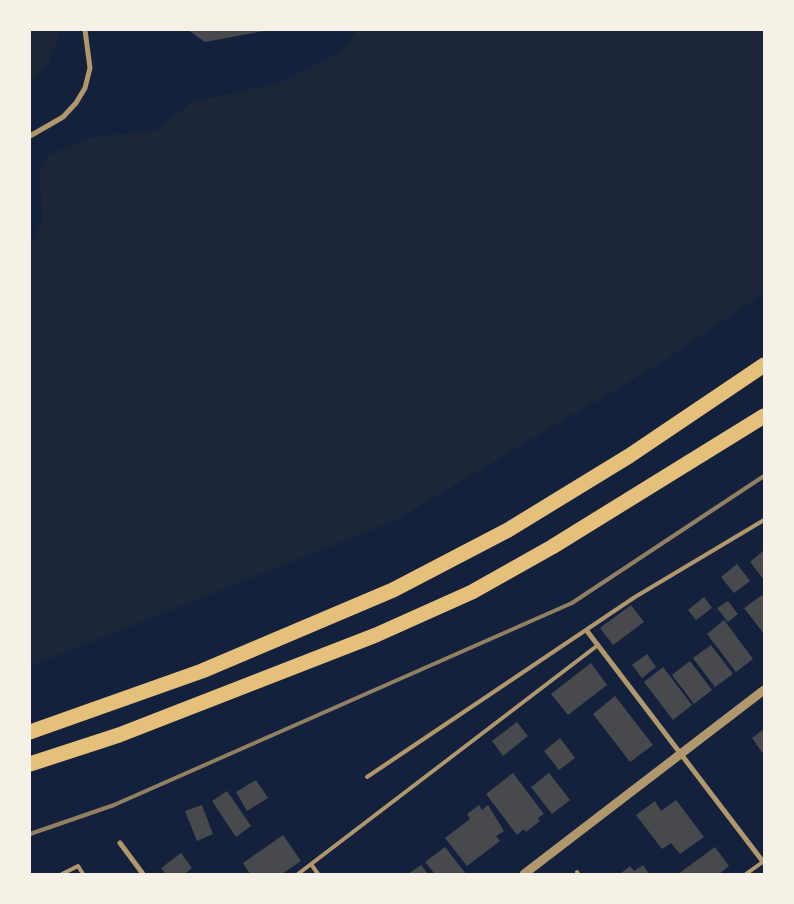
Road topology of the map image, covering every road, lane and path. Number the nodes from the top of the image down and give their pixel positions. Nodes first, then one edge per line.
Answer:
1 (85, 30) edge
2 (30, 136) edge
3 (764, 365) edge
4 (764, 416) edge
5 (764, 520) edge
6 (587, 630) junction
7 (598, 645) junction
8 (764, 690) edge
9 (30, 732) edge
10 (681, 754) junction
11 (30, 764) edge
12 (367, 777) dead end
13 (120, 843) dead end
14 (764, 862) edge
15 (311, 864) junction
16 (62, 874) edge
17 (83, 874) edge
18 (143, 874) edge
19 (298, 874) edge
20 (318, 874) edge
21 (524, 874) edge
22 (746, 874) edge

1 - 2 street
3 - 9 highway
4 - 11 highway
5 - 6 lane
6 - 7 street
6 - 12 lane
7 - 10 street
7 - 15 lane
8 - 10 street
10 - 14 street
10 - 21 street
13 - 18 street
14 - 22 lane
15 - 19 lane
15 - 20 lane
16 - 17 lane

